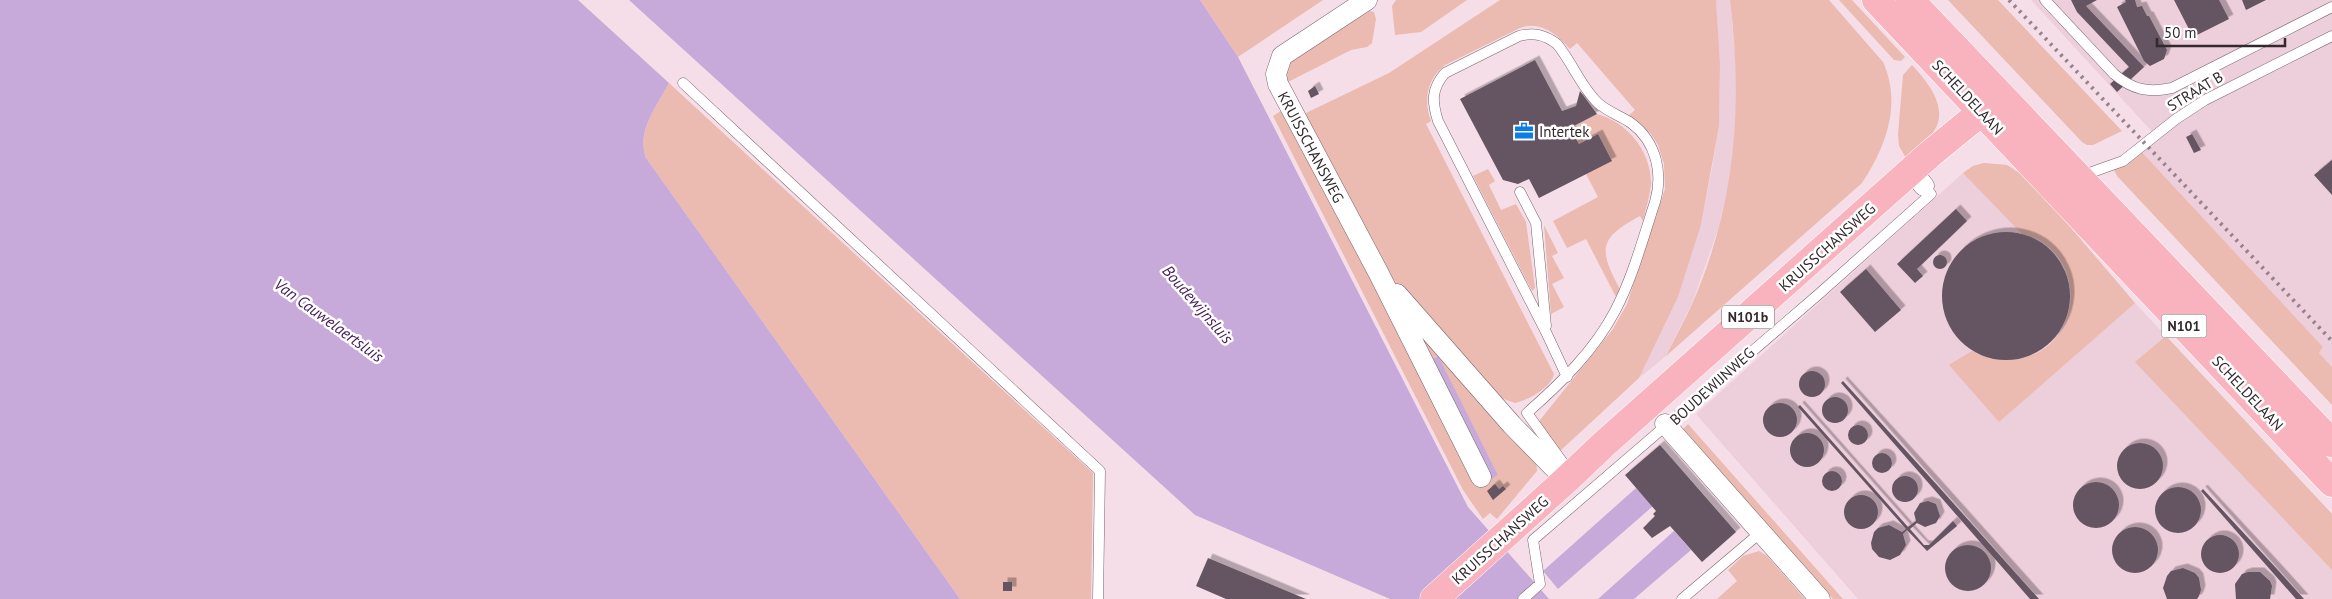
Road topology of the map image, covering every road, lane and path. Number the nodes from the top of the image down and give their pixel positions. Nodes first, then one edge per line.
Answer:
1 (1367, 0) edge
2 (1876, 0) edge
3 (1910, 0) edge
4 (2045, 0) edge
5 (2332, 7) edge
6 (2332, 36) edge
7 (683, 83) dead end
8 (1992, 104) junction
9 (1918, 179) junction
10 (2070, 186) junction
11 (1520, 192) dead end
12 (1378, 272) junction
13 (1546, 332) junction
14 (1567, 377) junction
15 (1666, 424) junction
16 (2332, 443) edge
17 (1481, 477) dead end
18 (1569, 478) junction
19 (2332, 483) edge
20 (1760, 533) junction
21 (1098, 599) edge
22 (1434, 599) edge
23 (1523, 599) edge
24 (1682, 599) edge
25 (1820, 599) edge

1 - 12 street, KRUISSCHANSWEG
2 - 8 main road, SCHELDELAAN / N101
3 - 8 main road, SCHELDELAAN / N101
4 - 5 lane
6 - 10 lane, STRAAT B
7 - 21 lane
8 - 9 main road, KRUISSCHANSWEG / N101b
8 - 10 main road, SCHELDELAAN / N101
9 - 15 lane, BOUDEWIJNWEG
9 - 18 main road, KRUISSCHANSWEG / N101b
10 - 16 main road, SCHELDELAAN / N101
10 - 19 main road, SCHELDELAAN / N101
11 - 13 lane
12 - 17 street, KRUISSCHANSWEG
12 - 18 street, KRUISSCHANSWEG
13 - 14 lane
13 - 14 lane
14 - 18 lane
15 - 20 street, BOUDEWIJNWEG
15 - 23 lane
18 - 22 main road, KRUISSCHANSWEG / N101b
20 - 24 lane
20 - 25 street, BOUDEWIJNWEG

